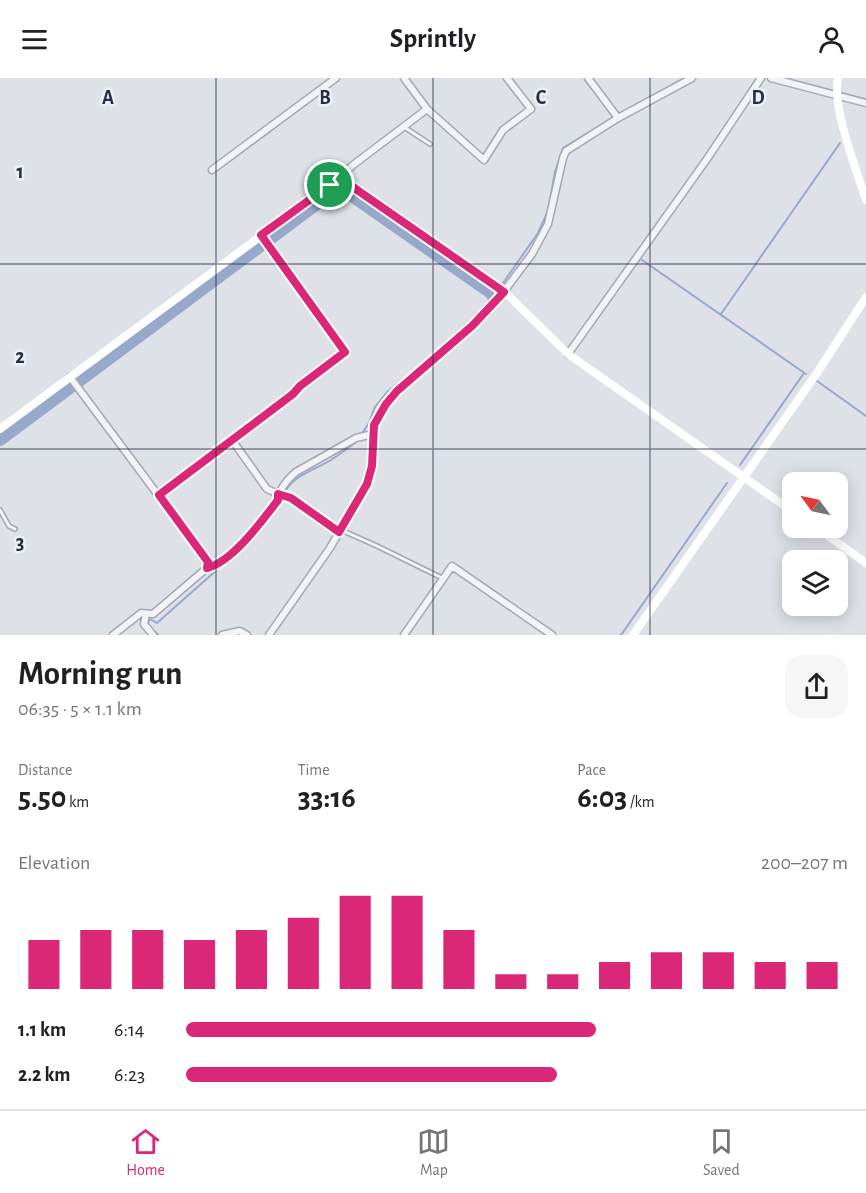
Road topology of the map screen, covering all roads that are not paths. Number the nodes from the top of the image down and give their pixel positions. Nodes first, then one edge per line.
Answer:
1 (336, 78) edge
2 (404, 78) edge
3 (507, 78) edge
4 (588, 78) edge
5 (692, 78) edge
6 (761, 78) edge
7 (771, 78) edge
8 (838, 78) edge
9 (788, 80) edge
10 (682, 81) edge
11 (837, 96) junction
12 (866, 103) edge
13 (427, 109) junction
14 (618, 118) junction
15 (404, 127) junction
16 (430, 144) dead end
17 (212, 170) dead end
18 (339, 182) junction
19 (866, 200) edge
20 (261, 235) junction
21 (504, 292) junction
22 (866, 297) edge
23 (568, 354) junction
24 (74, 381) junction
25 (0, 429) edge
26 (373, 434) junction
27 (232, 440) junction
28 (744, 477) junction
29 (278, 494) junction
30 (159, 495) junction
31 (782, 504) edge
32 (0, 510) edge
33 (15, 529) dead end
34 (340, 531) junction
35 (831, 538) edge
36 (866, 563) edge
37 (207, 568) junction
38 (443, 579) junction
39 (146, 614) junction
40 (113, 635) edge
41 (153, 635) edge
42 (222, 635) edge
43 (247, 635) edge
44 (269, 635) edge
45 (404, 635) edge
46 (552, 635) edge
47 (633, 635) edge

1 - 17 street
2 - 13 street
3 - 13 street
4 - 14 street
5 - 10 street
6 - 23 street
7 - 9 street
8 - 11 street
9 - 11 street
10 - 14 street
11 - 12 street
11 - 19 street
13 - 15 street
14 - 21 street
15 - 16 lane
15 - 18 street
18 - 20 street
18 - 21 street
20 - 24 street
20 - 27 street
21 - 23 street
21 - 26 street
22 - 28 street
23 - 28 street
24 - 25 street
24 - 30 street
26 - 29 street
26 - 34 street
27 - 29 street
27 - 30 street
28 - 31 street
28 - 47 street
29 - 34 lane
29 - 37 street
30 - 37 street
32 - 33 lane
34 - 38 lane
34 - 44 street
35 - 36 street
37 - 39 street
38 - 45 street
38 - 46 street
39 - 40 street
39 - 41 street
42 - 43 street

